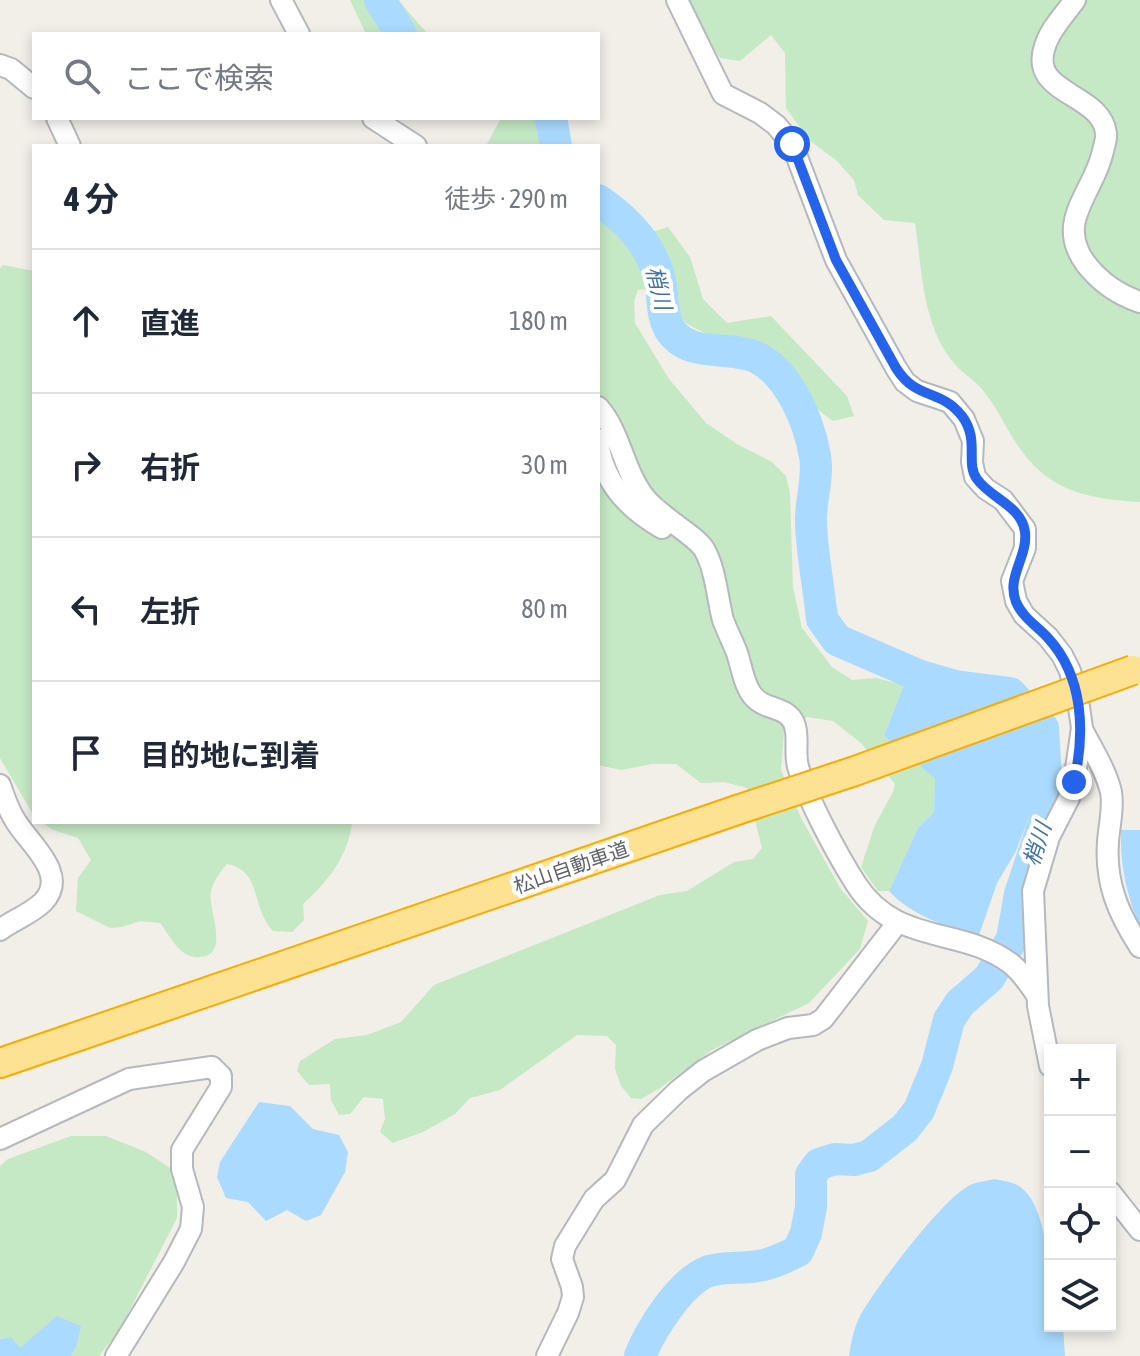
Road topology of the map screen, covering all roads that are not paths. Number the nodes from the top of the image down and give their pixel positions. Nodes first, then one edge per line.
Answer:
1 (281, 0) edge
2 (677, 0) edge
3 (1075, 0) edge
4 (298, 32) edge
5 (0, 65) edge
6 (32, 86) edge
7 (58, 120) edge
8 (376, 120) edge
9 (69, 144) edge
10 (413, 144) edge
11 (1140, 302) edge
12 (600, 409) edge
13 (600, 458) edge
14 (685, 534) junction
15 (1136, 668) edge
16 (1082, 728) junction
17 (0, 785) edge
18 (898, 922) junction
19 (0, 930) edge
20 (1140, 947) edge
21 (1037, 995) junction
22 (1045, 1044) edge
23 (0, 1063) edge
24 (0, 1139) edge
25 (1116, 1200) edge
26 (1140, 1230) edge
27 (116, 1356) edge
28 (547, 1356) edge

1 - 4 street
2 - 16 street
3 - 11 street
5 - 6 street
7 - 9 street
8 - 10 street
12 - 14 street
13 - 14 street
14 - 18 street
15 - 23 highway, 松山自動車道, bridge
16 - 20 street
16 - 21 street
17 - 19 street
18 - 21 street
18 - 28 street
21 - 22 street
24 - 27 street
25 - 26 street

